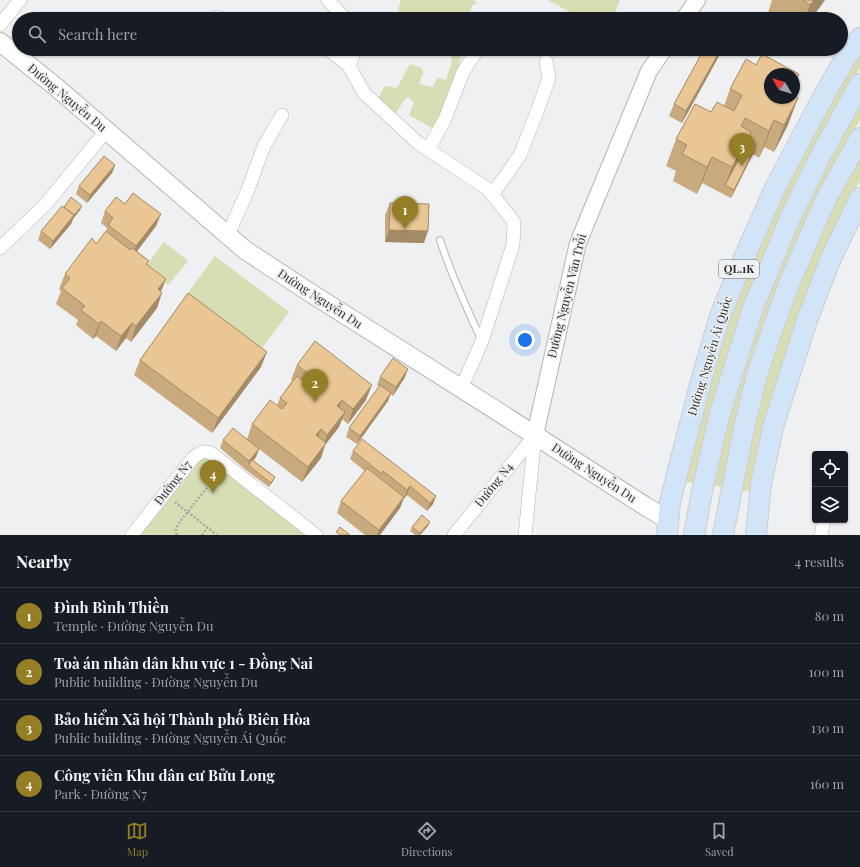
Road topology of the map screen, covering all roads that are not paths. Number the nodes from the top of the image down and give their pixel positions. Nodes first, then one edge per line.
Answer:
1 (20, 0) edge
2 (328, 0) edge
3 (697, 0) edge
4 (338, 12) edge
5 (689, 12) edge
6 (0, 25) edge
7 (860, 38) edge
8 (0, 42) edge
9 (12, 52) edge
10 (848, 55) edge
11 (17, 56) edge
12 (337, 56) edge
13 (353, 56) edge
14 (473, 56) edge
15 (659, 56) edge
16 (847, 56) edge
17 (546, 61) dead end
18 (349, 66) junction
19 (860, 84) edge
20 (282, 115) dead end
21 (106, 131) junction
22 (860, 138) edge
23 (428, 150) junction
24 (492, 195) junction
25 (860, 198) edge
26 (228, 235) junction
27 (440, 240) dead end
28 (0, 248) edge
29 (482, 341) junction
30 (461, 389) junction
31 (535, 435) junction
32 (823, 523) edge
33 (668, 527) edge
34 (698, 534) edge
35 (132, 535) edge
36 (316, 535) edge
37 (454, 535) edge
38 (525, 535) edge
39 (723, 535) edge
40 (756, 535) edge
41 (821, 535) edge

1 - 6 street
2 - 4 street
3 - 5 street
7 - 10 main road, Đường Nguyễn Ái Quốc / QL.1K
8 - 9 main road, Đường Nguyễn Du
11 - 21 main road, Đường Nguyễn Du
12 - 18 street
13 - 18 street
14 - 23 street
15 - 31 street, Đường Nguyễn Văn Trỗi
16 - 33 main road, Đường Nguyễn Ái Quốc / QL.1K
17 - 24 street
18 - 23 street
19 - 34 main road, QL.1K
20 - 26 street
21 - 26 main road, Đường Nguyễn Du
21 - 28 street
22 - 39 main road
23 - 24 street
24 - 29 street
25 - 40 main road
26 - 30 main road, Đường Nguyễn Du
27 - 29 lane
29 - 30 street
30 - 31 main road, Đường Nguyễn Du
31 - 33 main road, Đường Nguyễn Du
31 - 37 street, Đường N4
31 - 38 street, Đường Nguyễn Văn Trỗi
32 - 41 street
33 - 34 main road
35 - 36 street, Đường N7

